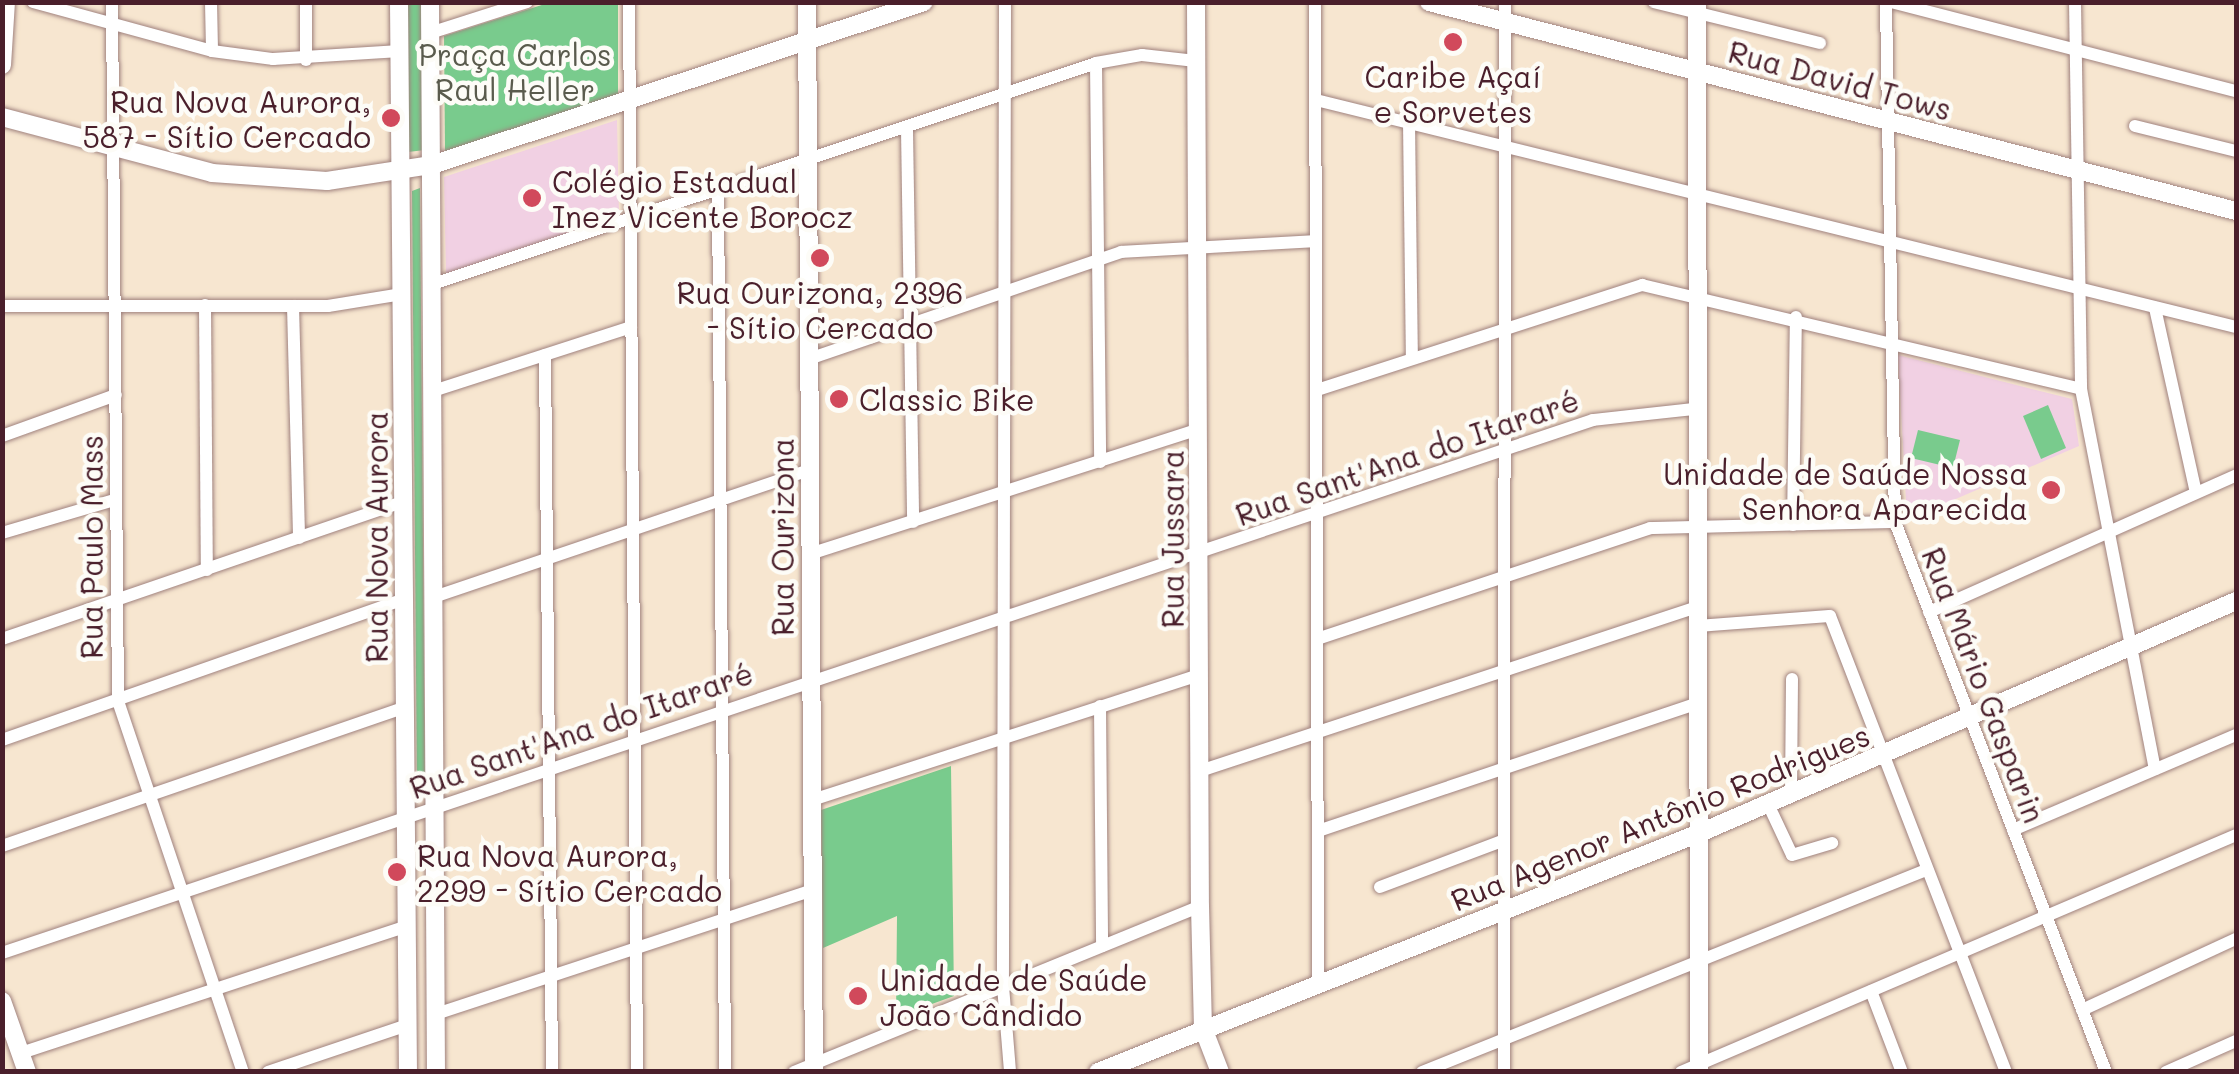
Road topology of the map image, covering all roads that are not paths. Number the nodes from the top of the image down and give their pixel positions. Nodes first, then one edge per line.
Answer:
1 (6, 2) edge
2 (33, 2) edge
3 (112, 2) edge
4 (212, 2) edge
5 (306, 2) edge
6 (399, 2) edge
7 (430, 2) edge
8 (527, 2) edge
9 (629, 2) edge
10 (807, 2) edge
11 (924, 2) edge
12 (1004, 2) edge
13 (1196, 2) edge
14 (1316, 2) edge
15 (1428, 2) edge
16 (1654, 2) edge
17 (1889, 2) edge
18 (2075, 2) edge
19 (1696, 7) edge
20 (1505, 12) edge
21 (112, 24) junction
22 (430, 33) junction
23 (808, 42) junction
24 (1820, 42) dead end
25 (2075, 49) junction
26 (212, 51) junction
27 (400, 51) junction
28 (306, 60) junction
29 (1196, 61) junction
30 (1096, 63) junction
31 (2, 66) edge
32 (1696, 71) junction
33 (2236, 90) edge
34 (1005, 97) junction
35 (1316, 100) junction
36 (628, 104) junction
37 (2, 118) edge
38 (1885, 120) junction
39 (1409, 122) junction
40 (2135, 126) dead end
41 (907, 130) junction
42 (1504, 145) junction
43 (110, 151) junction
44 (2236, 151) edge
45 (806, 163) junction
46 (432, 165) junction
47 (401, 170) junction
48 (2076, 170) junction
49 (718, 192) junction
50 (1692, 193) junction
51 (2236, 211) edge
52 (630, 221) junction
53 (1316, 241) junction
54 (1887, 242) junction
55 (1198, 243) junction
56 (1098, 260) junction
57 (433, 284) junction
58 (2076, 289) junction
59 (1005, 292) junction
60 (1695, 293) junction
61 (402, 294) junction
62 (205, 305) junction
63 (2, 306) edge
64 (293, 306) junction
65 (114, 308) junction
66 (2155, 308) junction
67 (1796, 317) junction
68 (910, 324) junction
69 (1502, 326) junction
70 (631, 327) junction
71 (2236, 327) edge
72 (1888, 340) junction
73 (545, 355) junction
74 (1412, 357) junction
75 (809, 359) junction
76 (2081, 389) junction
77 (1317, 390) junction
78 (433, 391) junction
79 (116, 395) junction
80 (1694, 409) junction
81 (1199, 429) junction
82 (2, 436) edge
83 (403, 448) junction
84 (434, 448) junction
85 (1500, 455) junction
86 (1100, 462) junction
87 (808, 470) junction
88 (2236, 474) edge
89 (2196, 493) junction
90 (1005, 494) junction
91 (114, 500) junction
92 (718, 500) junction
93 (404, 502) junction
94 (1317, 515) junction
95 (913, 522) junction
96 (1895, 522) junction
97 (1793, 524) junction
98 (1698, 526) junction
99 (634, 528) junction
100 (2, 532) edge
101 (2107, 532) junction
102 (299, 538) junction
103 (1200, 553) junction
104 (810, 554) junction
105 (544, 559) junction
106 (207, 570) junction
107 (1501, 577) junction
108 (434, 597) junction
109 (404, 599) junction
110 (112, 602) junction
111 (2236, 602) edge
112 (1928, 612) junction
113 (1006, 616) junction
114 (1697, 617) junction
115 (1318, 638) junction
116 (2, 639) edge
117 (2130, 646) junction
118 (1501, 671) junction
119 (1200, 675) junction
120 (1792, 678) dead end
121 (810, 679) junction
122 (118, 701) junction
123 (1699, 703) junction
124 (1100, 706) junction
125 (405, 707) junction
126 (725, 708) junction
127 (1969, 722) junction
128 (2236, 735) edge
129 (1005, 736) junction
130 (1318, 736) junction
131 (638, 738) junction
132 (2, 740) edge
133 (1883, 756) junction
134 (549, 767) junction
135 (1502, 769) junction
136 (2154, 769) junction
137 (1200, 771) junction
138 (1790, 794) junction
139 (150, 795) junction
140 (812, 800) junction
141 (1768, 804) junction
142 (435, 806) junction
143 (406, 817) junction
144 (2013, 830) junction
145 (1318, 832) junction
146 (1702, 832) junction
147 (2236, 835) edge
148 (1502, 841) junction
149 (1832, 843) dead end
150 (2, 846) edge
151 (1926, 870) junction
152 (1380, 887) dead end
153 (814, 890) junction
154 (182, 893) junction
155 (1200, 906) junction
156 (1502, 913) junction
157 (726, 918) junction
158 (2047, 918) junction
159 (407, 926) junction
160 (2236, 939) edge
161 (1102, 946) junction
162 (637, 947) junction
163 (2, 952) edge
164 (1960, 954) junction
165 (1698, 961) junction
166 (551, 975) junction
167 (1318, 981) junction
168 (1003, 986) junction
169 (216, 990) junction
170 (1870, 991) junction
171 (2, 1001) edge
172 (2082, 1010) junction
173 (436, 1014) junction
174 (408, 1026) junction
175 (1203, 1028) junction
176 (1504, 1038) junction
177 (2236, 1041) edge
178 (21, 1053) junction
179 (814, 1068) edge
180 (1693, 1069) edge
181 (27, 1072) edge
182 (243, 1072) edge
183 (268, 1072) edge
184 (408, 1072) edge
185 (436, 1072) edge
186 (552, 1072) edge
187 (636, 1072) edge
188 (726, 1072) edge
189 (794, 1072) edge
190 (1010, 1072) edge
191 (1098, 1072) edge
192 (1220, 1072) edge
193 (1422, 1072) edge
194 (1504, 1072) edge
195 (1902, 1072) edge
196 (2006, 1072) edge
197 (2106, 1072) edge
198 (2166, 1072) edge

1 - 31 street
2 - 21 street
3 - 21 street, Rua Paulo Mass
4 - 26 street
5 - 28 street
6 - 27 street, Rua Nova Aurora
7 - 22 street, Rua Nova Aurora
8 - 22 street
9 - 36 street
10 - 23 street, Rua Ourizona
11 - 23 street
12 - 34 street
13 - 29 street, Rua Jussara
14 - 35 street
15 - 20 street, Rua David Tows
16 - 19 street
17 - 25 street
17 - 38 street, Rua Mário Gasparin
18 - 25 street
19 - 24 street
19 - 32 street
20 - 32 street, Rua David Tows
20 - 42 street
21 - 26 street
21 - 43 street, Rua Paulo Mass
22 - 46 street, Rua Nova Aurora
23 - 36 street
23 - 45 street, Rua Ourizona
25 - 33 street
25 - 48 street
26 - 28 street
27 - 28 street
27 - 47 street, Rua Nova Aurora
29 - 30 street
29 - 55 street, Rua Jussara
30 - 34 street
30 - 56 street
32 - 38 street, Rua David Tows
32 - 50 street
34 - 41 street
34 - 59 street
35 - 39 street
35 - 53 street
36 - 46 street
36 - 52 street
37 - 43 street
38 - 48 street, Rua David Tows
38 - 54 street, Rua Mário Gasparin
39 - 42 street
39 - 74 street
40 - 44 street
41 - 45 street
41 - 68 street
42 - 50 street
42 - 69 street
43 - 47 street
43 - 65 street, Rua Paulo Mass
45 - 49 street
45 - 75 street, Rua Ourizona
46 - 47 street
46 - 57 street, Rua Nova Aurora
47 - 61 street, Rua Nova Aurora
48 - 51 street, Rua David Tows
48 - 58 street
49 - 52 street
49 - 92 street
50 - 54 street
50 - 60 street
52 - 57 street
52 - 70 street
53 - 55 street
53 - 77 street
54 - 58 street
54 - 72 street, Rua Mário Gasparin
55 - 56 street
55 - 81 street, Rua Jussara
56 - 59 street
56 - 86 street
57 - 78 street, Rua Nova Aurora
58 - 66 street
58 - 76 street
59 - 68 street
59 - 90 street
60 - 67 street
60 - 69 street
60 - 80 street
61 - 64 street
61 - 83 street, Rua Nova Aurora
62 - 64 street
62 - 65 street
62 - 106 street
63 - 65 street
64 - 102 street
65 - 79 street, Rua Paulo Mass
66 - 71 street
66 - 89 street
67 - 72 street
67 - 97 street
68 - 75 street
68 - 95 street
69 - 74 street
69 - 85 street
70 - 73 street
70 - 99 street
72 - 76 street
72 - 96 street, Rua Mário Gasparin
73 - 78 street
73 - 105 street
74 - 77 street
75 - 87 street, Rua Ourizona
76 - 101 street
77 - 94 street
78 - 84 street, Rua Nova Aurora
79 - 82 street
79 - 91 street, Rua Paulo Mass
80 - 85 street, Rua Sant'Ana do Itararé
80 - 98 street
81 - 86 street
81 - 103 street, Rua Jussara
83 - 84 street
83 - 93 street, Rua Nova Aurora
84 - 108 street, Rua Nova Aurora
85 - 94 street, Rua Sant'Ana do Itararé
85 - 107 street
86 - 90 street
87 - 92 street
87 - 104 street, Rua Ourizona
88 - 89 street
89 - 101 street
90 - 95 street
90 - 113 street
91 - 100 street
91 - 110 street, Rua Paulo Mass
92 - 99 street
92 - 126 street
93 - 102 street
93 - 109 street, Rua Nova Aurora
94 - 103 street, Rua Sant'Ana do Itararé
94 - 115 street
95 - 104 street
96 - 97 street
96 - 112 street, Rua Mário Gasparin
97 - 98 street
98 - 107 street
98 - 114 street
99 - 105 street
99 - 131 street
101 - 112 street
101 - 117 street
102 - 106 street
103 - 113 street, Rua Sant'Ana do Itararé
103 - 119 street, Rua Jussara
104 - 121 street, Rua Ourizona
105 - 108 street
105 - 134 street
106 - 110 street
107 - 115 street
107 - 118 street
108 - 142 street, Rua Nova Aurora
109 - 122 street
109 - 125 street, Rua Nova Aurora
110 - 116 street
110 - 122 street, Rua Paulo Mass
111 - 117 street, Rua Agenor Antônio Rodrigues
112 - 127 street, Rua Mário Gasparin
113 - 121 street, Rua Sant'Ana do Itararé
113 - 129 street
114 - 118 street
114 - 123 street
114 - 133 street
115 - 130 street
117 - 127 street, Rua Agenor Antônio Rodrigues
117 - 136 street
118 - 130 street
118 - 135 street
119 - 124 street
119 - 137 street, Rua Jussara
120 - 138 street
121 - 126 street, Rua Sant'Ana do Itararé
121 - 140 street, Rua Ourizona
122 - 132 street
122 - 139 street, Rua Paulo Mass
123 - 135 street
123 - 146 street
124 - 129 street
124 - 161 street
125 - 139 street
125 - 143 street, Rua Nova Aurora
126 - 131 street, Rua Sant'Ana do Itararé
126 - 157 street
127 - 133 street, Rua Agenor Antônio Rodrigues
127 - 144 street, Rua Mário Gasparin
128 - 136 street
129 - 140 street
129 - 168 street
130 - 137 street
130 - 145 street
131 - 134 street, Rua Sant'Ana do Itararé
131 - 162 street
133 - 138 street, Rua Agenor Antônio Rodrigues
133 - 151 street
134 - 142 street, Rua Sant'Ana do Itararé
134 - 166 street
135 - 145 street
135 - 148 street
136 - 144 street
137 - 155 street, Rua Jussara
138 - 141 street, Rua Agenor Antônio Rodrigues
139 - 150 street
139 - 154 street, Rua Paulo Mass
140 - 153 street, Rua Ourizona
141 - 146 street, Rua Agenor Antônio Rodrigues
141 - 149 street
142 - 143 street, Rua Sant'Ana do Itararé
142 - 173 street, Rua Nova Aurora
143 - 154 street, Rua Sant'Ana do Itararé
143 - 159 street, Rua Nova Aurora
144 - 158 street, Rua Mário Gasparin
145 - 167 street
146 - 156 street, Rua Agenor Antônio Rodrigues
146 - 165 street
147 - 158 street
148 - 152 street
148 - 156 street
151 - 164 street
151 - 165 street
153 - 157 street
153 - 179 street, Rua Ourizona
154 - 163 street, Rua Sant'Ana do Itararé
154 - 169 street, Rua Paulo Mass
155 - 161 street
155 - 175 street, Rua Jussara
156 - 167 street, Rua Agenor Antônio Rodrigues
156 - 176 street
157 - 162 street
157 - 188 street
158 - 164 street
158 - 172 street, Rua Mário Gasparin
159 - 169 street
159 - 174 street, Rua Nova Aurora
160 - 172 street
161 - 168 street
162 - 166 street
162 - 187 street
164 - 170 street
164 - 196 street
165 - 176 street
165 - 180 street
166 - 173 street
166 - 186 street
167 - 175 street, Rua Agenor Antônio Rodrigues
168 - 179 street
168 - 190 street
169 - 178 street
169 - 182 street, Rua Paulo Mass
170 - 180 street
170 - 195 street
171 - 178 street
172 - 197 street, Rua Mário Gasparin
173 - 185 street, Rua Nova Aurora
174 - 183 street
174 - 184 street, Rua Nova Aurora
175 - 191 street, Rua Agenor Antônio Rodrigues
175 - 192 street, Rua Jussara
176 - 193 street
176 - 194 street
177 - 198 street
178 - 181 street
179 - 189 street

